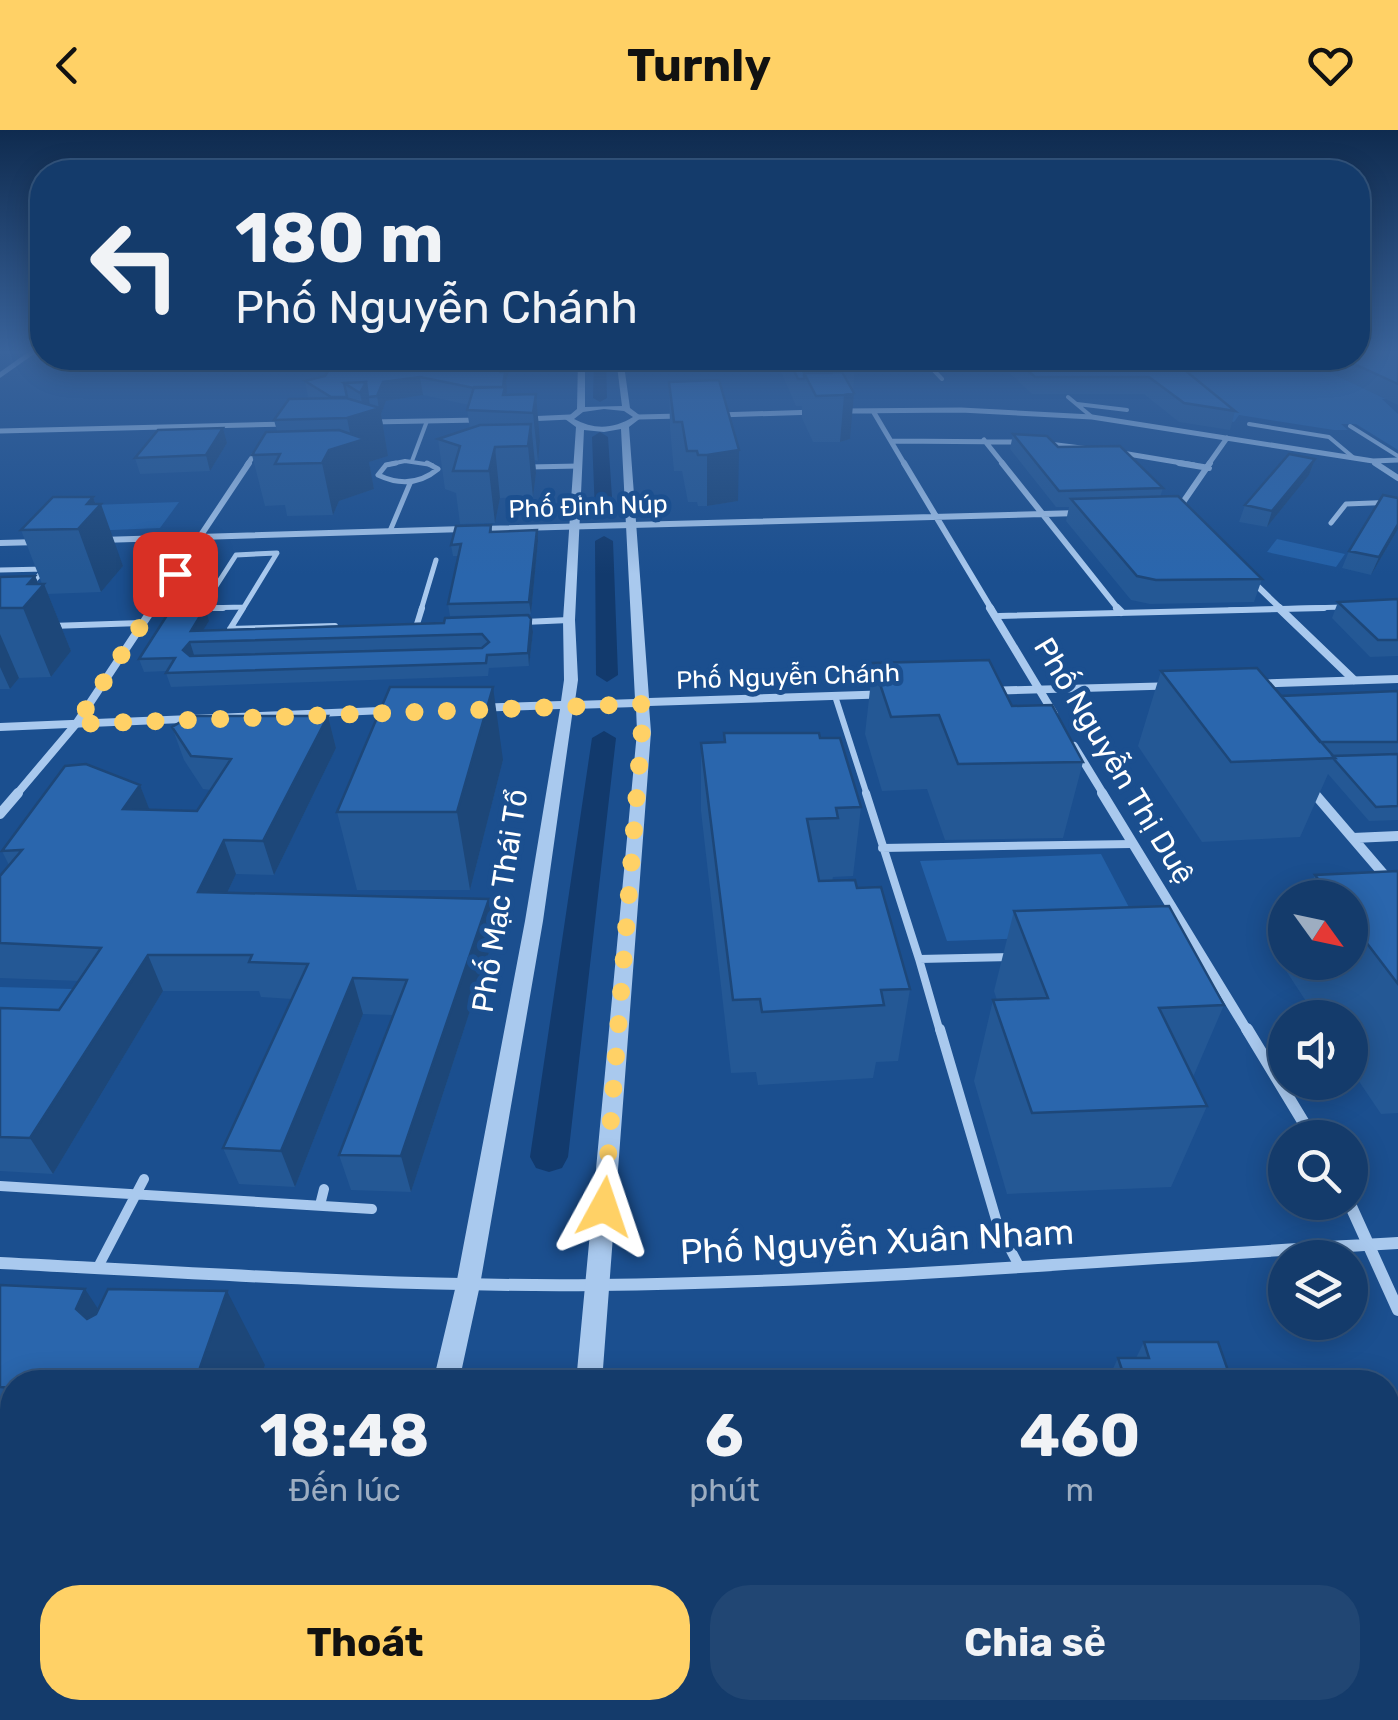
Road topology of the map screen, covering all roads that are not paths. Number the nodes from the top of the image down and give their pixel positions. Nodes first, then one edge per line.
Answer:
1 (268, 425) edge
2 (276, 425) edge
3 (425, 425) edge
4 (575, 425) edge
5 (615, 425) edge
6 (883, 425) edge
7 (1141, 425) edge
8 (1256, 425) edge
9 (625, 426) joint
10 (1350, 426) dead end
11 (153, 428) junction
12 (0, 431) edge
13 (146, 434) dead end
14 (1227, 438) junction
15 (984, 440) junction
16 (892, 441) junction
17 (1094, 449) edge
18 (1107, 451) edge
19 (1354, 458) junction
20 (1398, 458) edge
21 (412, 460) junction
22 (1373, 461) junction
23 (579, 466) junction
24 (528, 467) edge
25 (456, 468) edge
26 (1208, 468) junction
27 (438, 469) junction
28 (240, 476) junction
29 (255, 476) edge
30 (1398, 478) edge
31 (410, 481) junction
32 (1398, 502) edge
33 (1158, 511) edge
34 (1177, 511) junction
35 (1082, 513) edge
36 (1042, 514) junction
37 (936, 516) junction
38 (1330, 523) dead end
39 (631, 524) junction
40 (1192, 524) edge
41 (577, 526) junction
42 (390, 531) junction
43 (201, 537) junction
44 (84, 540) edge
45 (46, 541) edge
46 (3, 545) edge
47 (436, 560) dead end
48 (0, 570) edge
49 (1245, 574) edge
50 (22, 594) edge
51 (1358, 606) edge
52 (245, 607) junction
53 (1282, 608) junction
54 (1120, 612) junction
55 (999, 616) junction
56 (569, 620) junction
57 (515, 622) edge
58 (141, 623) junction
59 (404, 624) edge
60 (417, 624) junction
61 (428, 624) edge
62 (36, 626) edge
63 (338, 626) edge
64 (1398, 678) edge
65 (1354, 680) junction
66 (1241, 684) edge
67 (1204, 685) edge
68 (1039, 689) junction
69 (965, 692) edge
70 (909, 694) edge
71 (835, 696) junction
72 (644, 704) junction
73 (566, 706) junction
74 (462, 708) edge
75 (426, 709) edge
76 (1059, 721) edge
77 (76, 724) junction
78 (0, 726) edge
79 (1068, 737) edge
80 (1302, 778) edge
81 (0, 814) edge
82 (1398, 836) edge
83 (1352, 838) junction
84 (1132, 844) junction
85 (882, 848) junction
86 (1398, 891) edge
87 (1200, 951) junction
88 (1188, 952) edge
89 (1018, 957) edge
90 (919, 959) junction
91 (1301, 1120) edge
92 (144, 1180) dead end
93 (0, 1186) edge
94 (324, 1189) dead end
95 (136, 1194) junction
96 (320, 1204) junction
97 (372, 1208) dead end
98 (1398, 1243) edge
99 (1368, 1244) joint
100 (1268, 1250) edge
101 (0, 1262) edge
102 (1018, 1264) junction
103 (98, 1267) junction
104 (468, 1285) junction
105 (596, 1285) junction
106 (1398, 1310) edge
107 (449, 1370) edge
108 (590, 1370) edge

1 - 11 street
2 - 28 street
3 - 21 lane
4 - 23 street, Phố Mạc Thái Tổ
5 - 9 street
6 - 16 street, Phố Nguyễn Thị Duệ
7 - 14 street
8 - 19 lane
9 - 39 street
10 - 20 lane
11 - 12 street
11 - 13 lane
14 - 19 street
14 - 26 street
15 - 16 street
15 - 17 street
15 - 36 street
16 - 37 street, Phố Nguyễn Thị Duệ
18 - 26 street
19 - 22 street
20 - 22 street
21 - 27 lane
21 - 31 lane
22 - 30 street
23 - 24 lane
23 - 41 street, Phố Mạc Thái Tổ
25 - 27 lane
26 - 34 street
27 - 31 lane
28 - 29 lane
28 - 43 street
31 - 42 lane
32 - 38 lane
33 - 34 street
34 - 40 street
35 - 36 street, Phố Đinh Núp
36 - 37 street, Phố Đinh Núp
36 - 54 street
37 - 39 street, Phố Đinh Núp
37 - 55 street, Phố Nguyễn Thị Duệ
39 - 41 street, Phố Đinh Núp
39 - 72 street
41 - 42 street, Phố Đinh Núp
41 - 56 street, Phố Mạc Thái Tổ
42 - 43 street, Phố Đinh Núp
43 - 44 street, Phố Đinh Núp
43 - 58 street
45 - 46 street
47 - 60 lane
48 - 50 lane
49 - 53 street
51 - 53 lane
52 - 52 lane
52 - 63 lane
53 - 54 lane
53 - 65 street
54 - 55 lane
55 - 68 street, Phố Nguyễn Thị Duệ
56 - 57 lane
56 - 73 street, Phố Mạc Thái Tổ
58 - 62 lane
58 - 77 street
59 - 60 lane
60 - 61 lane
64 - 65 street
65 - 66 street
67 - 68 street
68 - 69 street
68 - 76 street, Phố Nguyễn Thị Duệ
70 - 71 street, Phố Nguyễn Chánh
71 - 72 street, Phố Nguyễn Chánh
71 - 85 lane
72 - 73 street, Phố Nguyễn Chánh
72 - 105 street
73 - 74 street, Phố Nguyễn Chánh
73 - 104 street, Phố Mạc Thái Tổ
75 - 77 street
77 - 78 street
77 - 81 street
79 - 84 street, Phố Nguyễn Thị Duệ
80 - 83 street
82 - 83 street
83 - 86 street
84 - 85 lane
84 - 87 street, Phố Nguyễn Thị Duệ
85 - 90 lane
87 - 88 lane
87 - 91 street, Phố Nguyễn Thị Duệ
89 - 90 lane
90 - 102 lane
92 - 95 lane
93 - 95 lane
94 - 96 lane
95 - 96 lane
95 - 103 lane
96 - 97 lane
98 - 99 street, Phố Nguyễn Xuân Nham
99 - 106 street
100 - 102 street, Phố Nguyễn Xuân Nham
101 - 103 street, Phố Nguyễn Xuân Nham
102 - 105 street, Phố Nguyễn Xuân Nham
103 - 104 street, Phố Nguyễn Xuân Nham
104 - 105 street, Phố Nguyễn Xuân Nham
104 - 107 street, Phố Mạc Thái Tổ
105 - 108 street

